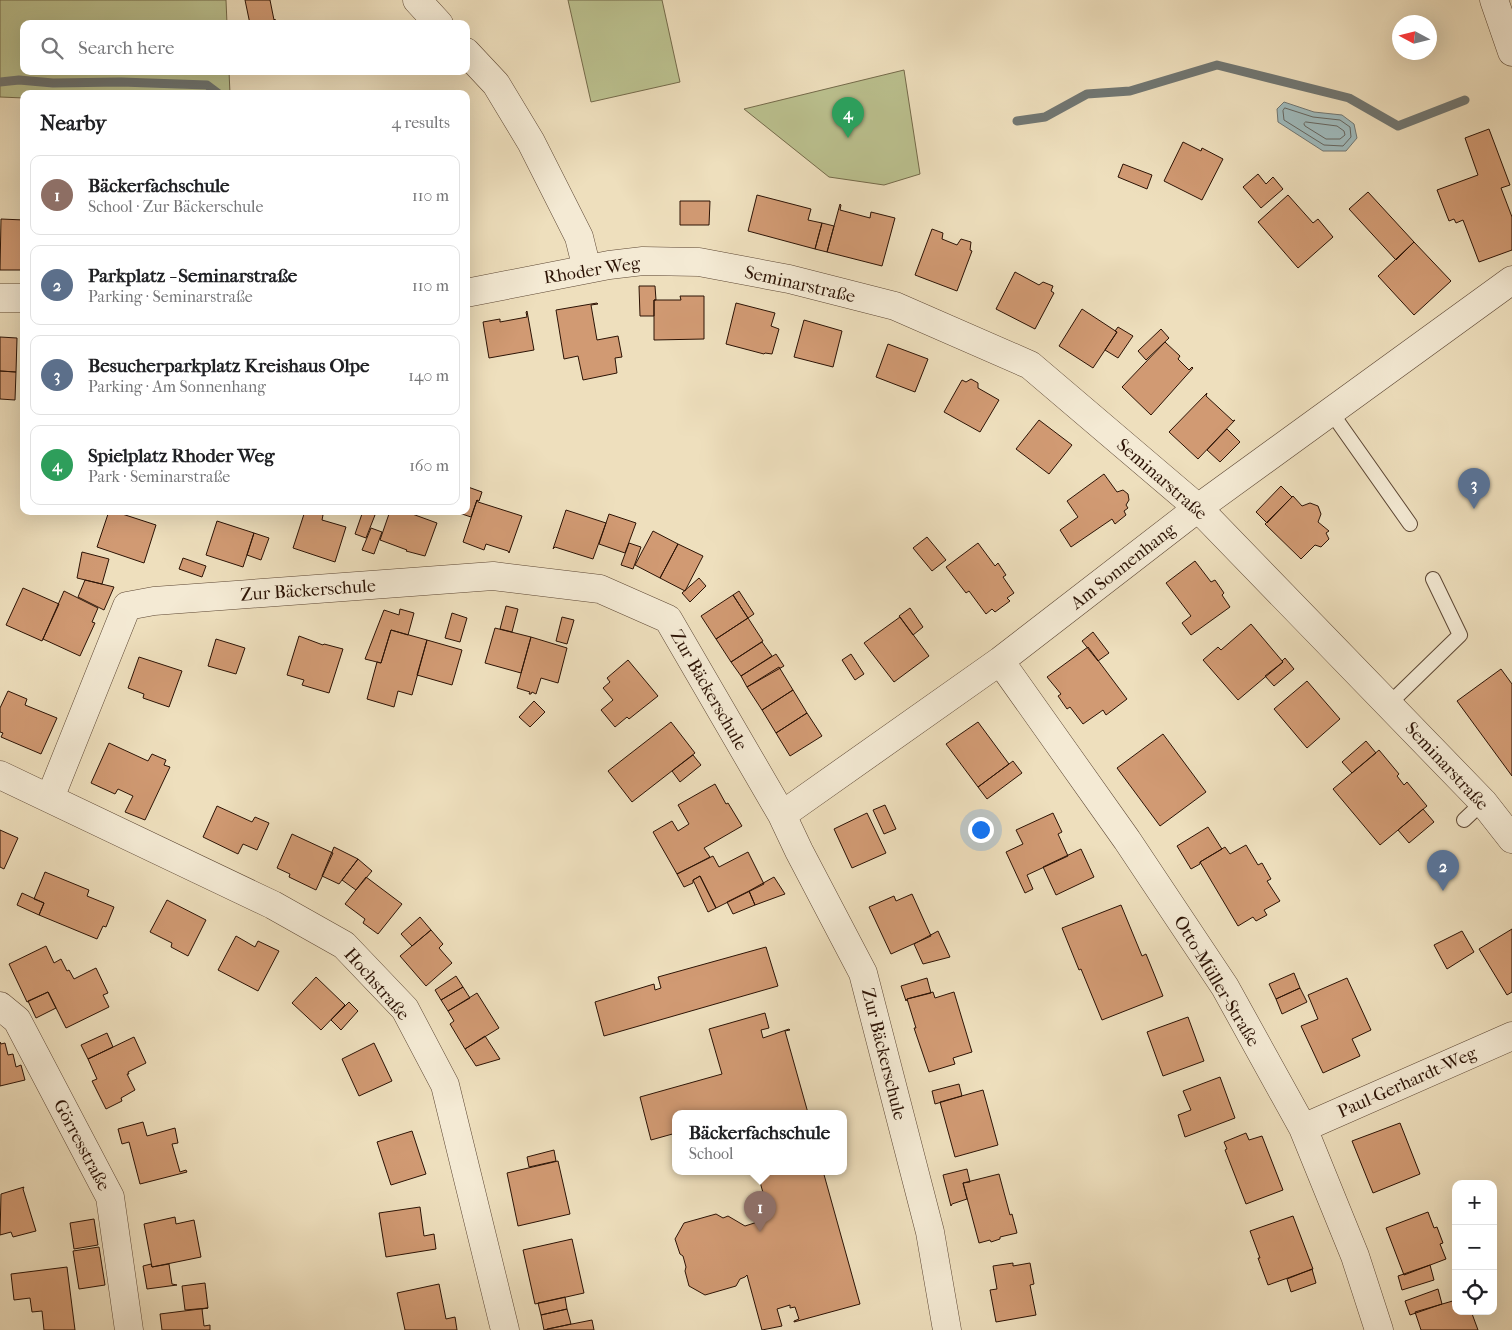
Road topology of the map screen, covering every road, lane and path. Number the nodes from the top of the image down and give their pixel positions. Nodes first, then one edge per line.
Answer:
1 (417, 0) edge
2 (1494, 0) edge
3 (435, 20) edge
4 (1511, 43) edge
5 (470, 56) edge
6 (719, 266) joint
7 (587, 269) junction
8 (1512, 280) edge
9 (470, 292) edge
10 (0, 298) edge
11 (20, 298) edge
12 (1331, 412) junction
13 (1198, 508) junction
14 (1410, 524) dead end
15 (1434, 579) dead end
16 (1000, 661) junction
17 (1389, 704) junction
18 (0, 775) edge
19 (50, 798) junction
20 (782, 815) junction
21 (1512, 839) edge
22 (0, 1006) edge
23 (1512, 1036) edge
24 (1302, 1128) junction
25 (129, 1330) edge
26 (505, 1330) edge
27 (947, 1330) edge
28 (1379, 1330) edge

1 - 3 street
2 - 4 street
5 - 7 street
6 - 7 street, Rhoder Weg
6 - 13 street, Seminarstraße
7 - 9 street, Rhoder Weg
8 - 12 street, Am Sonnenhang
10 - 11 street
12 - 13 street, Am Sonnenhang
12 - 14 lane
13 - 16 street, Am Sonnenhang
13 - 17 street, Seminarstraße
15 - 17 lane
16 - 20 street, Am Sonnenhang
16 - 24 street, Otto-Müller-Straße
17 - 21 street, Seminarstraße
18 - 19 street, Hochstraße
19 - 20 street, Zur Bäckerschule
19 - 26 street, Hochstraße
20 - 27 street, Zur Bäckerschule
22 - 25 street, Görresstraße
23 - 24 street, Paul-Gerhardt-Weg
24 - 28 street, Otto-Müller-Straße

